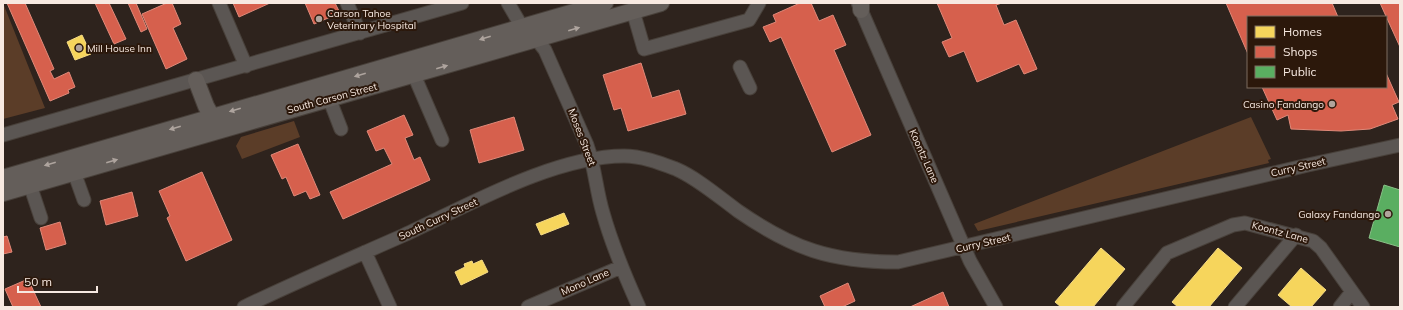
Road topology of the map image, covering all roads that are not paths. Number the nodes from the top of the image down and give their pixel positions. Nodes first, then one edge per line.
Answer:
1 (219, 3) edge
2 (348, 3) edge
3 (462, 3) edge
4 (508, 3) edge
5 (605, 3) edge
6 (661, 3) edge
7 (759, 3) edge
8 (860, 5) edge
9 (633, 12) junction
10 (522, 27) junction
11 (360, 33) junction
12 (537, 40) junction
13 (246, 66) junction
14 (740, 67) dead end
15 (414, 76) junction
16 (196, 80) junction
17 (750, 88) dead end
18 (329, 98) junction
19 (216, 124) junction
20 (341, 129) dead end
21 (3, 135) edge
22 (442, 140) dead end
23 (1400, 146) edge
24 (640, 158) joint
25 (592, 159) junction
26 (74, 172) junction
27 (3, 178) edge
28 (30, 185) junction
29 (3, 193) edge
30 (84, 200) dead end
31 (41, 218) dead end
32 (1296, 235) junction
33 (964, 247) junction
34 (365, 252) junction
35 (621, 266) junction
36 (1351, 293) junction
37 (244, 307) edge
38 (390, 307) edge
39 (528, 307) edge
40 (639, 307) edge
41 (996, 307) edge
42 (1122, 307) edge
43 (1235, 307) edge
44 (1340, 307) edge
45 (1363, 307) edge

1 - 13 street
2 - 11 street
3 - 11 street
4 - 10 street, Moses Street
5 - 10 main road, South Carson Street
6 - 9 main road, South Carson Street
7 - 9 street
8 - 33 street, Koontz Lane
12 -> 9 main road, South Carson Street
10 - 12 street, Moses Street
10 -> 19 main road, South Carson Street
11 - 13 street
15 -> 12 main road, South Carson Street
12 - 25 street, Moses Street
13 - 16 street
14 - 17 street
15 - 18 main road, South Carson Street
15 - 22 street
16 - 19 main road
16 - 21 street
18 - 19 main road, South Carson Street
18 - 20 street
26 -> 19 main road, South Carson Street
19 -> 27 main road, South Carson Street
23 - 33 street, Curry Street
24 - 25 street, South Curry Street
24 - 33 street, Curry Street
25 - 34 street, South Curry Street
25 - 35 street, Moses Street
26 - 28 main road, South Carson Street
26 - 30 street
28 - 29 main road, South Carson Street
28 - 31 street
32 - 36 street, Koontz Lane
32 - 42 street, Koontz Lane
32 - 43 street
33 - 41 street, Koontz Lane
34 - 37 street, South Curry Street
34 - 38 street
35 - 39 street, Mono Lane
35 - 40 street, Moses Street
36 - 44 street
36 - 45 street, Koontz Lane

